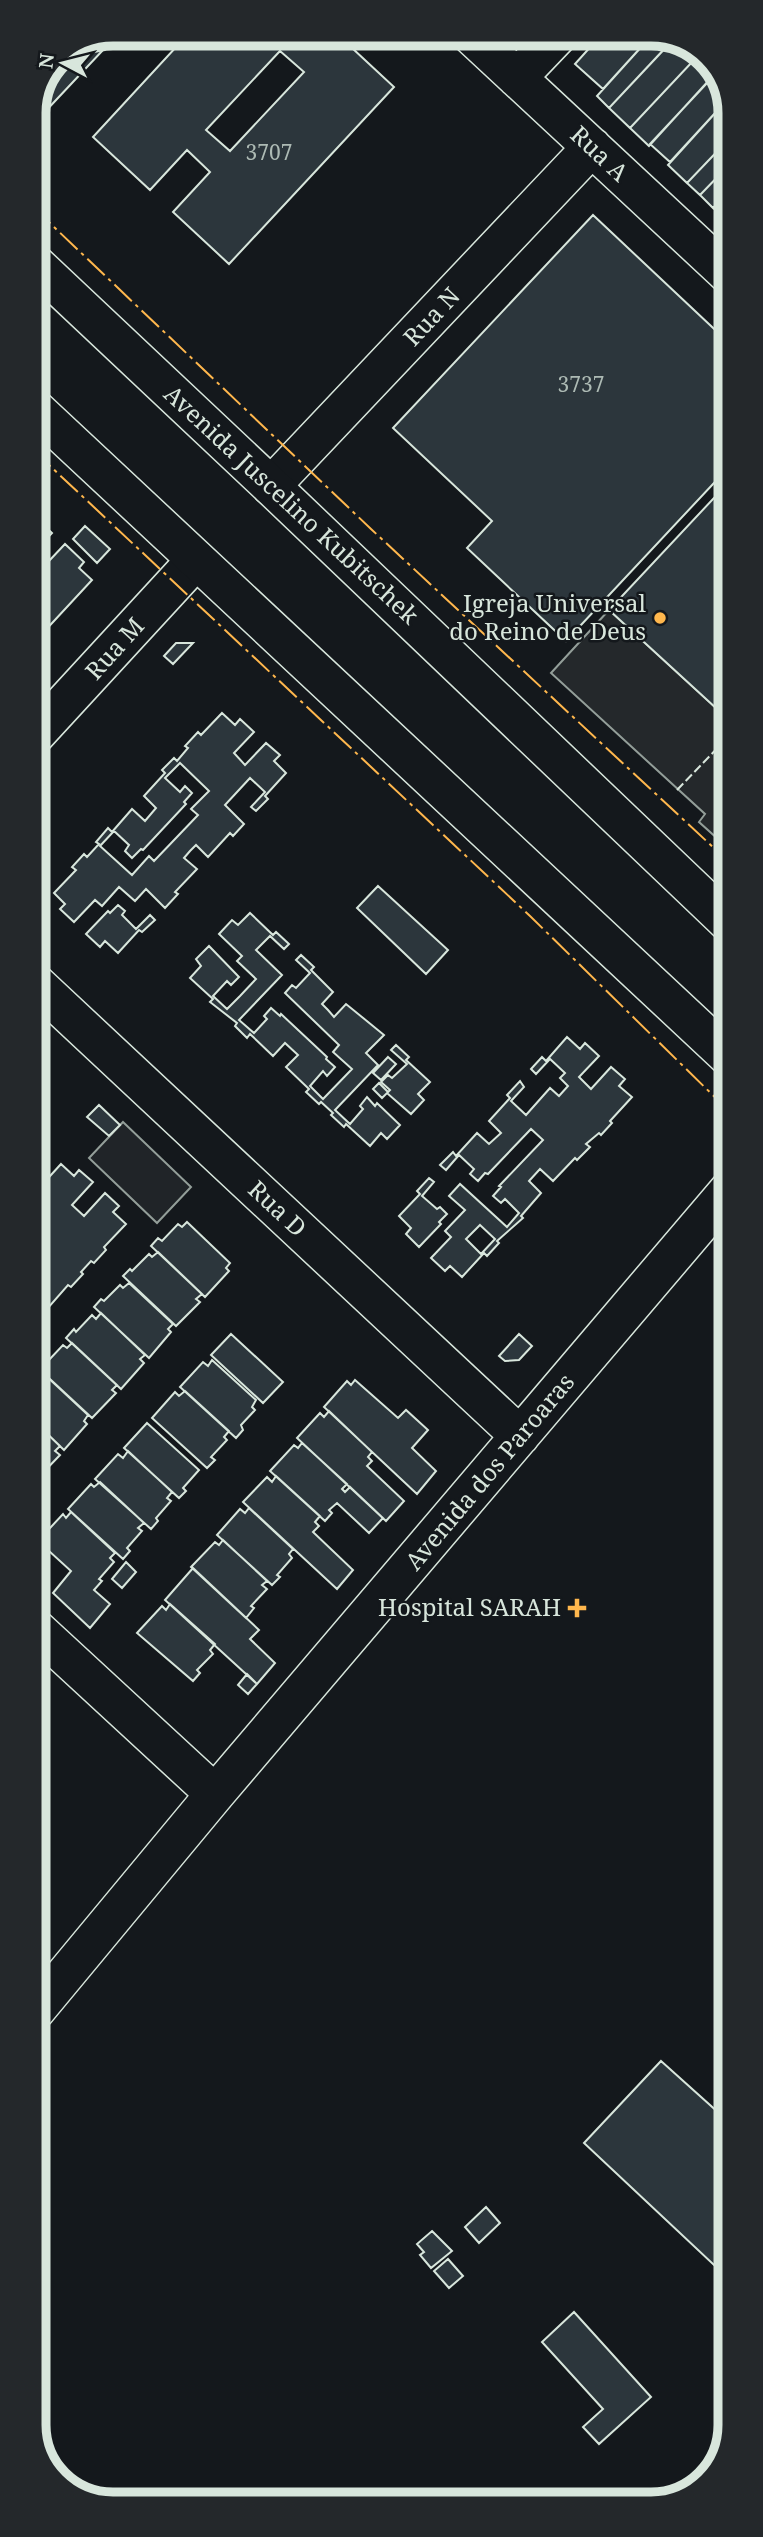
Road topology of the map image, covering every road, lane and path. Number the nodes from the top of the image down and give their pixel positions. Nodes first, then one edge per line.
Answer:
1 (483, 46) edge
2 (548, 46) edge
3 (517, 78) junction
4 (592, 147) junction
5 (718, 265) edge
6 (46, 274) edge
7 (46, 419) edge
8 (271, 486) junction
9 (196, 560) junction
10 (46, 723) edge
11 (718, 913) edge
12 (46, 993) edge
13 (718, 1047) edge
14 (718, 1203) edge
15 (520, 1436) junction
16 (46, 1639) edge
17 (215, 1794) junction
18 (46, 1998) edge

1 - 3 street, Rua A
2 - 3 street
3 - 4 street, Rua A
4 - 5 street, Rua A
4 - 8 street, Rua N
6 - 8 street, Avenida Juscelino Kubitschek
7 - 9 street
8 - 11 street, Avenida Juscelino Kubitschek
9 - 10 street, Rua M
9 - 13 street
12 - 15 street, Rua D
14 - 15 street, Avenida dos Paroaras
15 - 17 street, Avenida dos Paroaras
16 - 17 street
17 - 18 street, Avenida dos Paroaras

